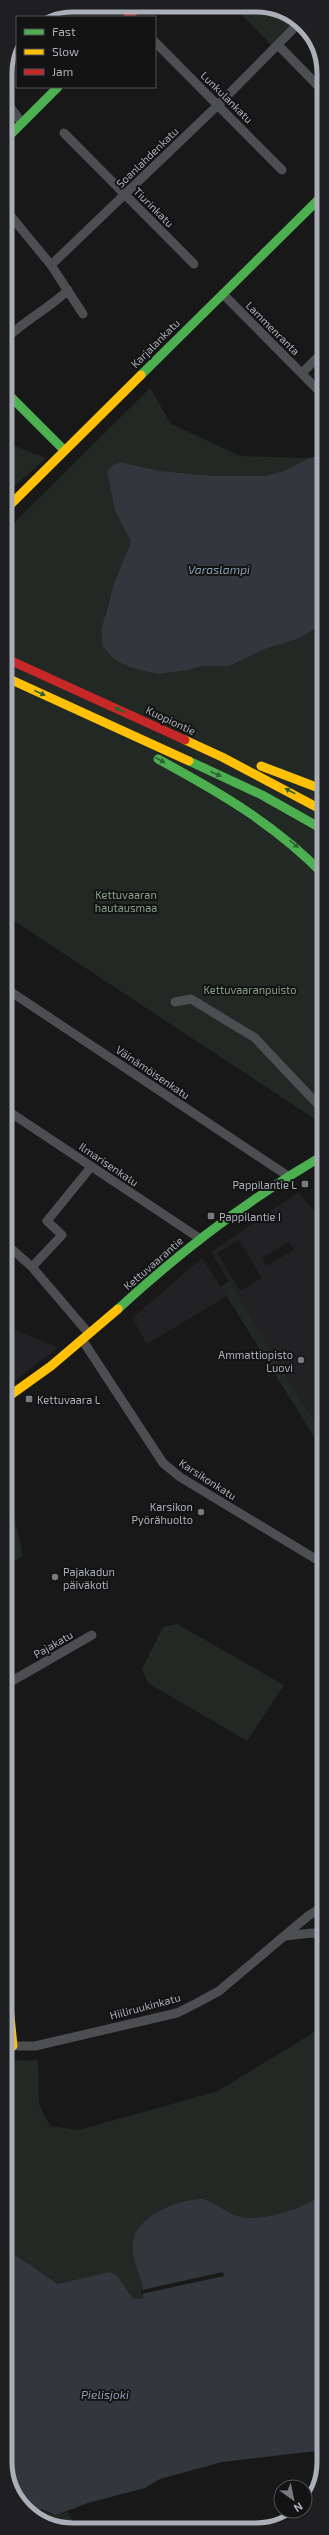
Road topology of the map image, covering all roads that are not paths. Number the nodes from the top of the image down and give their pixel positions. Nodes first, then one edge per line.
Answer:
1 (295, 27) edge
2 (156, 43) edge
3 (278, 45) junction
4 (317, 85) edge
5 (57, 88) edge
6 (218, 105) junction
7 (12, 109) edge
8 (22, 123) junction
9 (12, 133) edge
10 (64, 133) dead end
11 (282, 170) dead end
12 (125, 194) junction
13 (317, 201) edge
14 (12, 218) edge
15 (194, 264) dead end
16 (51, 265) junction
17 (68, 290) junction
18 (223, 294) junction
19 (83, 314) dead end
20 (12, 333) edge
21 (317, 358) edge
22 (302, 373) junction
23 (317, 389) edge
24 (12, 398) edge
25 (64, 450) junction
26 (12, 503) edge
27 (12, 661) edge
28 (12, 680) edge
29 (104, 723) junction
30 (156, 726) junction
31 (317, 787) edge
32 (317, 807) edge
33 (317, 826) edge
34 (317, 867) edge
35 (12, 993) edge
36 (175, 1002) dead end
37 (317, 1104) edge
38 (12, 1114) edge
39 (317, 1159) edge
40 (91, 1167) junction
41 (288, 1176) junction
42 (199, 1238) junction
43 (12, 1249) edge
44 (32, 1266) junction
45 (85, 1330) dead end
46 (83, 1341) junction
47 (12, 1395) edge
48 (317, 1560) edge
49 (92, 1635) dead end
50 (12, 1681) edge
51 (317, 1911) edge
52 (317, 1933) edge
53 (285, 1936) junction
54 (12, 2036) edge
55 (13, 2046) joint

1 - 3 street, Soanlahdenkatu
2 - 6 street, Lunkulankatu
3 - 4 street
3 - 6 street, Soanlahdenkatu
5 - 8 main road
6 - 11 street, Lunkulankatu
6 - 12 street, Soanlahdenkatu
7 - 8 street
8 - 9 main road
10 - 12 street, Tiurinkatu
12 - 15 street, Tiurinkatu
12 - 16 street, Soanlahdenkatu
13 - 18 main road, Karjalankatu
14 - 16 street
16 - 17 street
17 - 19 street
17 - 20 street
18 - 22 street, Lammenranta
18 - 25 main road, Karjalankatu
21 - 22 street
22 - 23 street, Lammenranta
24 - 25 main road
25 - 26 main road, Karjalankatu
30 -> 27 main road, Kuopiontie
28 -> 29 main road
29 -> 33 main road
29 -> 34 main road
30 - 31 main road
32 -> 30 main road, Kuopiontie
35 - 41 street, Väinämöisenkatu
36 - 37 street
38 - 40 street, Ilmarisenkatu
39 - 41 main road, Kettuvaarantie
40 - 42 street, Ilmarisenkatu
40 - 44 street
41 - 42 main road, Kettuvaarantie
42 - 46 main road, Kettuvaarantie
43 - 44 street
44 - 45 street
46 - 47 main road, Kettuvaarantie
46 - 48 street, Karsikonkatu
49 - 50 street, Pajakatu
51 - 53 street, Hiiliruukinkatu
52 - 53 street
53 - 55 street, Hiiliruukinkatu
54 - 55 main road

